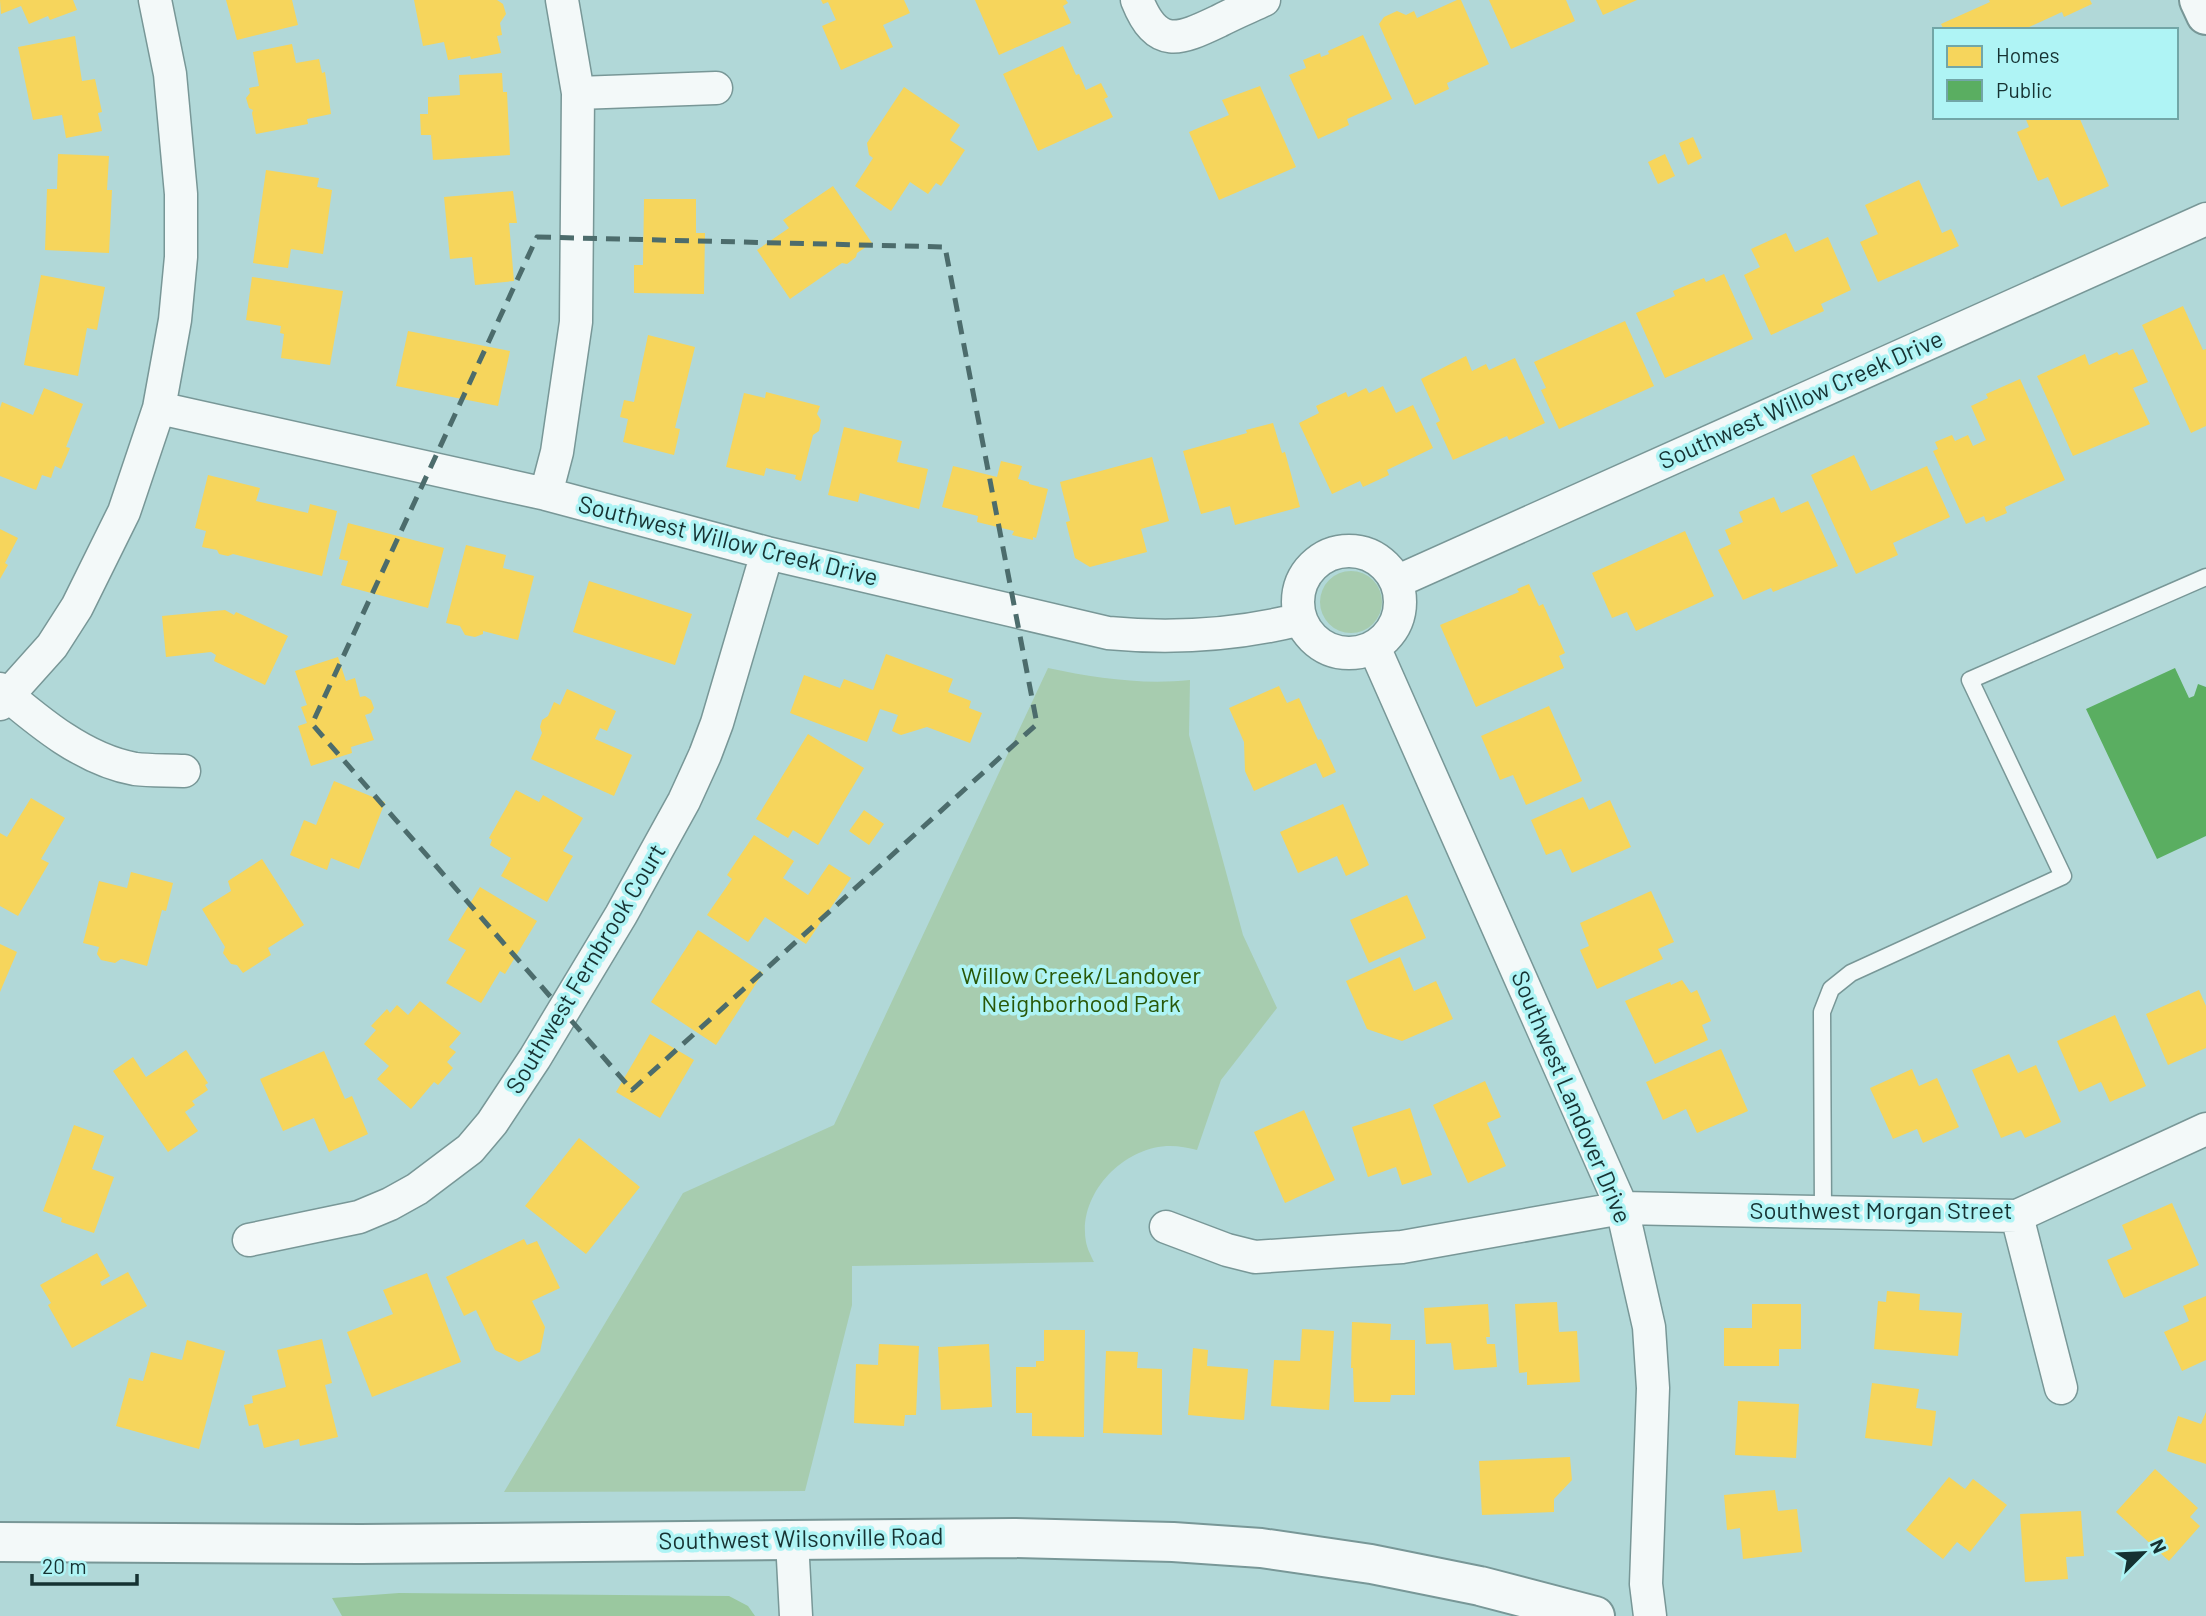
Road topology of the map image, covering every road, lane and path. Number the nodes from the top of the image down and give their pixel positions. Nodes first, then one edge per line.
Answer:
1 (155, 0) edge
2 (562, 0) edge
3 (1138, 0) edge
4 (1264, 0) edge
5 (2199, 0) edge
6 (2206, 15) edge
7 (716, 88) dead end
8 (578, 93) junction
9 (2206, 219) edge
10 (159, 408) junction
11 (546, 494) junction
12 (767, 553) junction
13 (2206, 577) edge
14 (1396, 582) junction
15 (1301, 619) junction
16 (1374, 647) junction
17 (2, 696) edge
18 (184, 771) dead end
19 (2206, 1129) edge
20 (1622, 1208) junction
21 (1823, 1211) junction
22 (2017, 1216) junction
23 (1166, 1227) dead end
24 (249, 1240) dead end
25 (2061, 1388) dead end
26 (792, 1540) junction
27 (0, 1542) edge
28 (796, 1616) edge
29 (1595, 1616) edge
30 (1650, 1616) edge

1 - 10 street
2 - 8 street
3 - 4 street
5 - 6 main road
7 - 8 street
8 - 11 street
9 - 14 street, Southwest Willow Creek Drive
10 - 11 street, Southwest Willow Creek Drive
10 - 17 street
11 - 12 street, Southwest Willow Creek Drive
12 - 15 street, Southwest Willow Creek Drive
12 - 24 street, Southwest Fernbrook Court
13 - 21 lane
14 - 15 street
14 - 16 street
15 - 16 street
16 - 20 street, Southwest Landover Drive
17 - 18 street
19 - 22 street, Southwest Morgan Street
20 - 21 street, Southwest Morgan Street
20 - 23 street, Southwest Morgan Street
20 - 30 street, Southwest Landover Drive
21 - 22 street, Southwest Morgan Street
22 - 25 street
26 - 27 main road, Southwest Wilsonville Road
26 - 28 street
26 - 29 main road, Southwest Wilsonville Road

